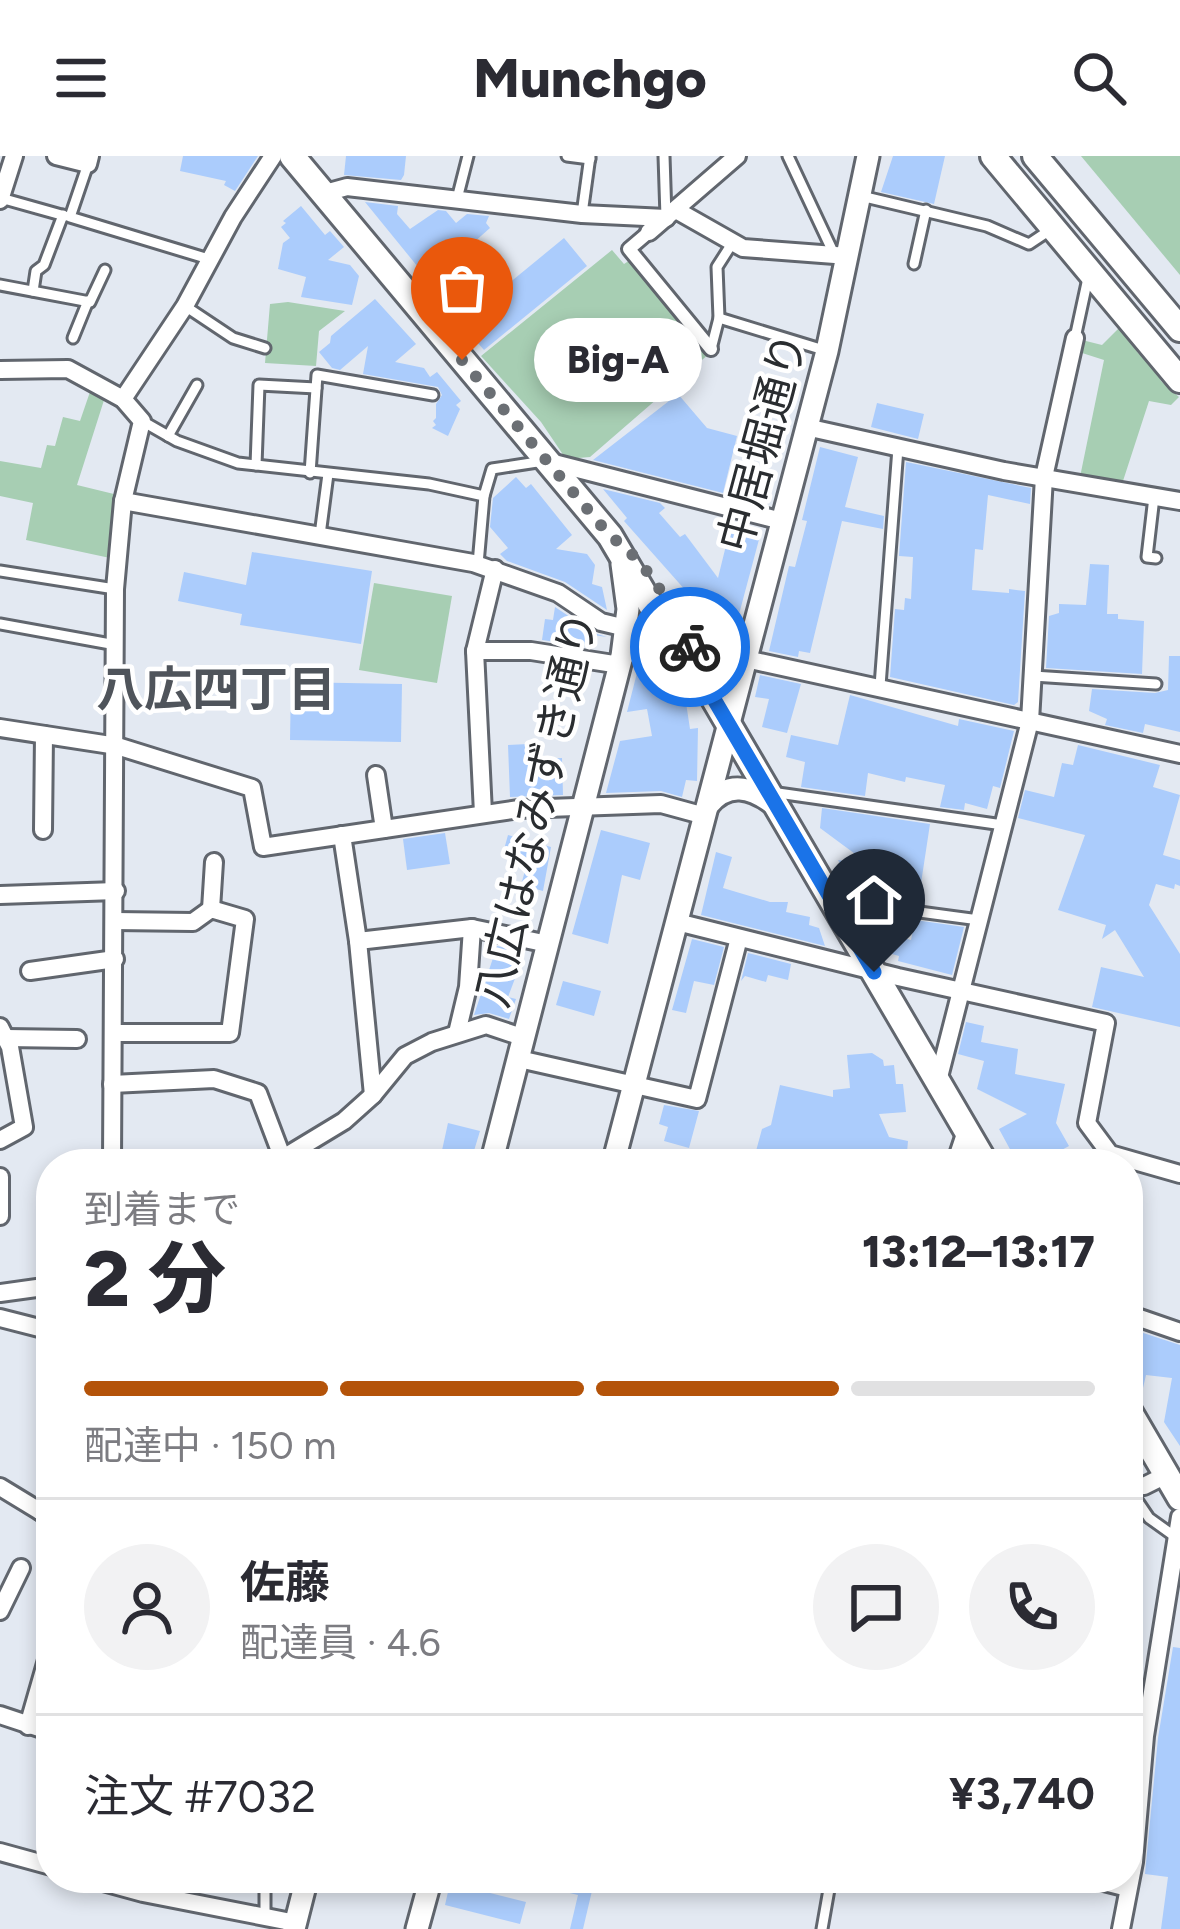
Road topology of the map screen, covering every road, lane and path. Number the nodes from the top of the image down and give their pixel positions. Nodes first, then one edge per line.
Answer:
1 (14, 156) edge
2 (56, 156) edge
3 (273, 156) edge
4 (292, 156) edge
5 (468, 156) edge
6 (567, 156) edge
7 (664, 156) edge
8 (737, 156) edge
9 (788, 156) edge
10 (868, 156) edge
11 (993, 156) edge
12 (1035, 156) edge
13 (590, 158) edge
14 (89, 160) edge
15 (325, 193) junction
16 (861, 196) junction
17 (0, 199) edge
18 (457, 200) junction
19 (926, 210) junction
20 (582, 214) junction
21 (671, 214) junction
22 (66, 216) junction
23 (1053, 228) junction
24 (649, 232) joint
25 (734, 242) junction
26 (841, 255) junction
27 (212, 260) junction
28 (914, 264) dead end
29 (105, 270) dead end
30 (1090, 271) junction
31 (0, 285) edge
32 (33, 291) junction
33 (88, 301) junction
34 (184, 306) junction
35 (719, 318) junction
36 (1180, 329) edge
37 (74, 338) dead end
38 (1075, 338) joint
39 (265, 348) dead end
40 (711, 349) joint
41 (827, 351) junction
42 (0, 370) edge
43 (1180, 380) edge
44 (196, 385) dead end
45 (316, 388) junction
46 (433, 395) dead end
47 (123, 399) junction
48 (142, 421) junction
49 (806, 427) junction
50 (168, 436) junction
51 (898, 448) junction
52 (544, 460) junction
53 (256, 466) junction
54 (310, 473) junction
55 (328, 475) junction
56 (1044, 478) junction
57 (484, 496) junction
58 (1154, 496) junction
59 (123, 501) junction
60 (1180, 501) edge
61 (782, 521) junction
62 (610, 536) junction
63 (320, 538) junction
64 (1156, 558) dead end
65 (487, 567) junction
66 (1, 572) edge
67 (0, 588) edge
68 (115, 589) junction
69 (0, 624) edge
70 (626, 628) junction
71 (752, 633) junction
72 (116, 645) junction
73 (475, 651) junction
74 (686, 652) junction
75 (746, 658) junction
76 (621, 660) junction
77 (1034, 676) junction
78 (1156, 684) dead end
79 (880, 686) junction
80 (1030, 721) junction
81 (728, 723) junction
82 (0, 728) edge
83 (44, 735) junction
84 (117, 746) junction
85 (1180, 754) edge
86 (376, 775) dead end
87 (771, 798) junction
88 (584, 805) junction
89 (706, 811) junction
90 (483, 813) junction
91 (1003, 825) junction
92 (384, 829) junction
93 (43, 830) dead end
94 (342, 835) junction
95 (214, 862) dead end
96 (116, 891) junction
97 (0, 895) edge
98 (211, 909) junction
99 (840, 914) junction
100 (979, 920) junction
101 (116, 921) junction
102 (676, 922) junction
103 (472, 928) junction
104 (740, 938) junction
105 (358, 940) junction
106 (548, 944) junction
107 (115, 959) junction
108 (30, 971) dead end
109 (874, 972) junction
110 (960, 992) junction
111 (3, 1033) edge
112 (114, 1033) junction
113 (457, 1033) junction
114 (77, 1040) dead end
115 (522, 1048) junction
116 (938, 1081) junction
117 (635, 1083) junction
118 (112, 1084) junction
119 (374, 1095) junction
120 (966, 1131) junction
121 (0, 1140) edge
122 (112, 1149) edge
123 (274, 1149) edge
124 (299, 1149) edge
125 (497, 1149) edge
126 (617, 1149) edge
127 (960, 1149) edge
128 (977, 1149) edge
129 (1106, 1149) edge
130 (1143, 1163) edge
131 (1180, 1174) edge
132 (0, 1178) edge
133 (0, 1216) edge
134 (36, 1288) edge
135 (0, 1293) edge
136 (0, 1318) edge
137 (1143, 1319) edge
138 (36, 1327) edge
139 (1180, 1332) edge
140 (1143, 1435) edge
141 (1166, 1474) junction
142 (1143, 1486) edge
143 (0, 1487) edge
144 (1180, 1498) edge
145 (36, 1503) edge
146 (1143, 1509) edge
147 (1180, 1516) edge
148 (1177, 1538) junction
149 (21, 1568) dead end
150 (0, 1611) edge
151 (36, 1698) edge
152 (0, 1715) edge
153 (28, 1726) junction
154 (36, 1728) edge
155 (1143, 1759) edge
156 (0, 1852) edge
157 (36, 1862) edge
158 (143, 1893) edge
159 (265, 1893) edge
160 (303, 1893) edge
161 (427, 1893) edge
162 (829, 1893) edge
163 (1127, 1893) edge
164 (265, 1917) junction
165 (295, 1926) edge
166 (417, 1929) edge
167 (823, 1929) edge
168 (1121, 1929) edge

1 - 17 street
2 - 14 street
3 - 27 street
4 - 15 main road, 八広はなみずき通り
5 - 18 lane
6 - 13 lane
7 - 21 lane
8 - 21 street
9 - 26 lane
10 - 16 street, 中居堀通り
11 - 23 main road
12 - 36 main road
13 - 20 lane
14 - 22 lane
15 - 18 street
15 - 52 main road, 八広はなみずき通り
16 - 19 lane
16 - 26 street, 中居堀通り
17 - 22 lane
18 - 20 street
19 - 23 lane
19 - 28 lane
20 - 21 street
21 - 24 street
21 - 25 street
22 - 27 lane
22 - 32 lane
23 - 30 main road
24 - 40 street
25 - 26 street
25 - 35 lane
26 - 41 street, 中居堀通り
27 - 34 street
29 - 33 lane
30 - 38 lane
30 - 43 main road
31 - 32 lane
32 - 33 lane
33 - 37 lane
34 - 39 lane
34 - 47 street
35 - 40 lane
35 - 41 lane
38 - 56 street
41 - 49 street, 中居堀通り
42 - 47 street
44 - 50 lane
45 - 46 lane
45 - 53 lane
45 - 54 lane
47 - 48 street
48 - 50 lane
48 - 59 street
49 - 51 street
49 - 61 street, 中居堀通り
50 - 53 lane
51 - 56 street
51 - 79 lane
52 - 57 lane
52 - 61 street
52 - 62 main road, 八広はなみずき通り
53 - 54 lane
54 - 55 lane
55 - 57 lane
55 - 63 lane
56 - 58 street
56 - 77 street
57 - 65 lane
58 - 60 street
58 - 64 lane
59 - 63 street
59 - 68 street
61 - 71 street, 中居堀通り
62 - 70 street, 八広はなみずき通り
62 - 74 main road
63 - 65 street
65 - 70 street
65 - 73 street
66 - 67 lane
66 - 68 lane
68 - 72 street
69 - 72 lane
70 - 76 street, 八広はなみずき通り
71 - 74 street
71 - 75 street, 中居堀通り
72 - 84 street
73 - 76 street
73 - 90 street
74 - 76 street
74 - 81 main road
75 - 79 street
75 - 81 street, 中居堀通り
76 - 88 street, 八広はなみずき通り
77 - 78 lane
77 - 80 street
79 - 80 street
80 - 85 street
80 - 91 street
81 - 87 main road
81 - 89 street, 中居堀通り
82 - 83 street
83 - 84 street
83 - 93 street
84 - 94 street
84 - 96 street
86 - 92 street
87 - 89 street
87 - 91 lane
87 - 99 main road
88 - 89 street
88 - 90 street
88 - 106 street, 八広はなみずき通り
89 - 102 street, 中居堀通り
90 - 92 street
91 - 100 street
92 - 94 street
94 - 105 street
95 - 98 street
96 - 97 street
96 - 101 street
98 - 101 street
98 - 112 street
99 - 100 lane
99 - 109 main road
100 - 110 street
101 - 107 street
102 - 104 street
102 - 117 street, 中居堀通り
103 - 105 street
103 - 106 street
103 - 113 street
104 - 109 street
104 - 117 street
105 - 119 street
106 - 115 street, 八広はなみずき通り
107 - 108 street
107 - 112 street
109 - 110 street
109 - 116 main road
110 - 116 street
110 - 129 street
111 - 114 street
111 - 121 street
112 - 118 street
113 - 115 street
113 - 119 street
115 - 117 street
115 - 125 street, 八広はなみずき通り
116 - 120 main road
117 - 126 street, 中居堀通り
118 - 122 street
118 - 123 street
119 - 124 street
120 - 127 street
120 - 128 main road
130 - 131 street
132 - 133 street
134 - 135 street
136 - 138 street
137 - 139 street
140 - 141 main road
141 - 142 street
141 - 144 main road
143 - 145 street
146 - 148 lane
147 - 148 street
148 - 155 street
149 - 150 street
151 - 153 street
152 - 153 street
153 - 154 street
156 - 157 street
158 - 164 street
159 - 164 lane
160 - 165 street
161 - 166 street
162 - 167 lane
163 - 168 street
164 - 165 street

